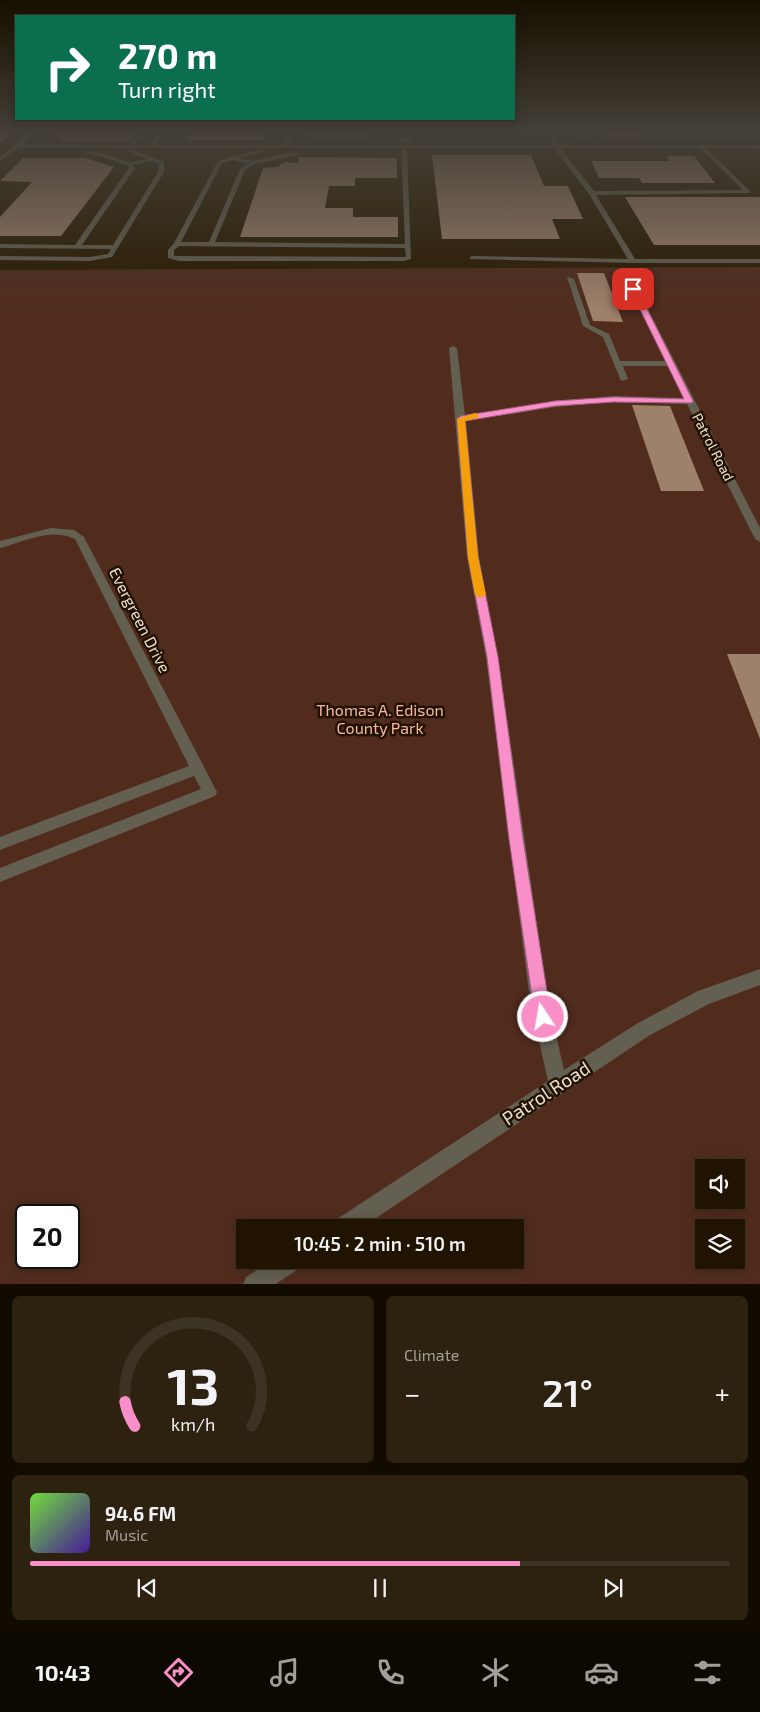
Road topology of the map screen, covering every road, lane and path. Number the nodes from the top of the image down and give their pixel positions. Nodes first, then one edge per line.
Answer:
1 (116, 191) edge
2 (149, 191) edge
3 (205, 191) edge
4 (234, 191) edge
5 (406, 191) edge
6 (750, 191) edge
7 (592, 193) joint
8 (177, 244) junction
9 (211, 244) junction
10 (0, 246) edge
11 (408, 246) junction
12 (77, 247) junction
13 (114, 247) junction
14 (0, 258) edge
15 (472, 258) dead end
16 (633, 261) junction
17 (760, 261) edge
18 (626, 274) dead end
19 (570, 279) dead end
20 (453, 348) dead end
21 (618, 363) junction
22 (671, 364) junction
23 (624, 378) dead end
24 (689, 401) junction
25 (461, 419) junction
26 (760, 539) edge
27 (0, 546) edge
28 (199, 768) junction
29 (0, 844) edge
30 (0, 875) edge
31 (760, 976) edge
32 (558, 1085) junction
33 (355, 1219) edge
34 (278, 1269) edge
35 (254, 1284) edge

1 - 12 street
2 - 13 street
3 - 8 street
4 - 9 street
5 - 11 street
6 - 7 street
7 - 16 street
8 - 9 street
8 - 11 street
9 - 11 street
10 - 12 street
12 - 13 street
13 - 14 street
15 - 16 street
16 - 17 street
18 - 22 street, Patrol Road
19 - 21 street
20 - 25 street
21 - 22 street
21 - 23 street
22 - 24 street, Patrol Road
24 - 25 street
24 - 26 street, Patrol Road
25 - 32 street
27 - 28 street, Evergreen Drive
28 - 29 street
28 - 30 street, Evergreen Drive
31 - 32 street, Patrol Road
32 - 33 street, Patrol Road
34 - 35 street

